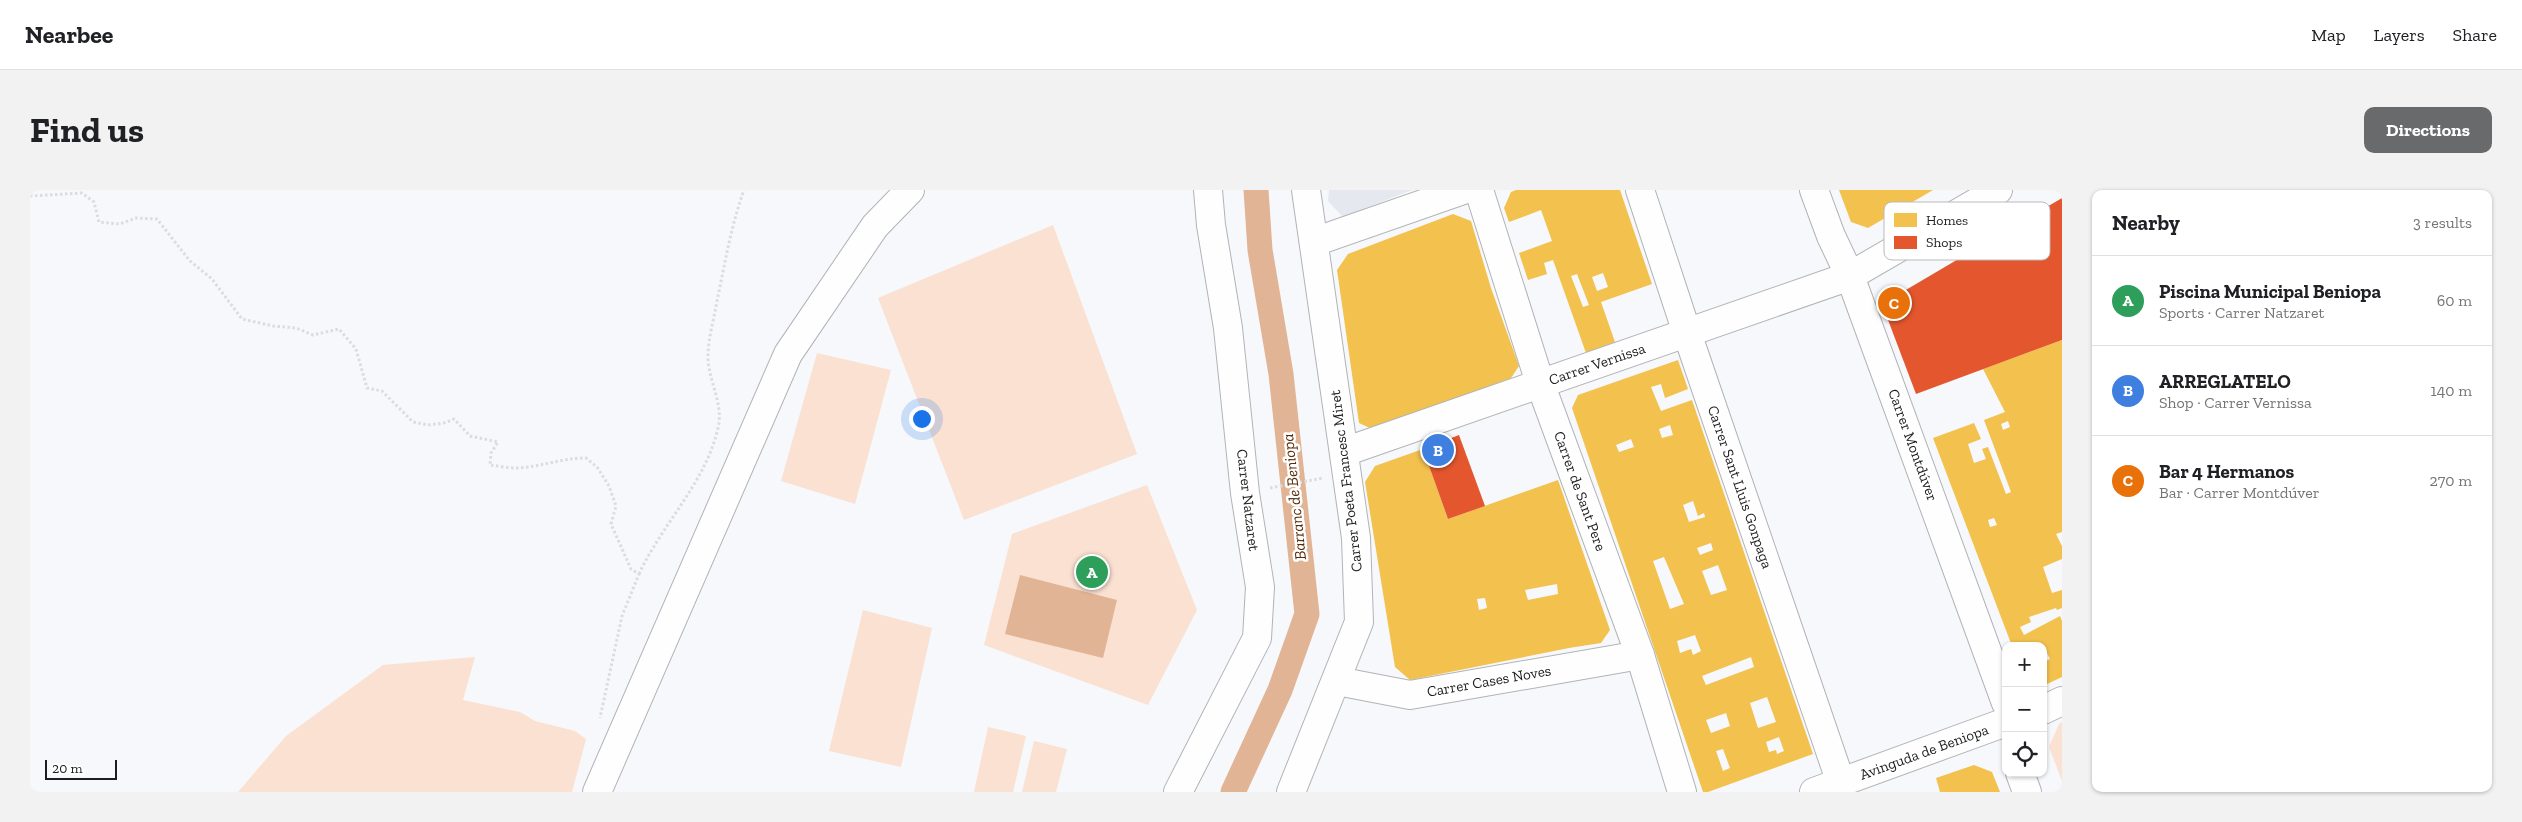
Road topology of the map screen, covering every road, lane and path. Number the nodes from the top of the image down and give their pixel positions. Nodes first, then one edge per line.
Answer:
1 (744, 190) edge
2 (910, 190) edge
3 (1208, 190) edge
4 (1306, 190) edge
5 (1463, 190) edge
6 (1479, 190) edge
7 (1640, 190) edge
8 (1814, 190) edge
9 (1998, 190) edge
10 (30, 196) edge
11 (1977, 202) edge
12 (1314, 242) junction
13 (1884, 256) edge
14 (1850, 276) junction
15 (1687, 333) junction
16 (1540, 383) junction
17 (1346, 463) junction
18 (1245, 493) junction
19 (639, 574) junction
20 (1640, 655) junction
21 (1337, 681) junction
22 (2002, 691) edge
23 (2062, 701) edge
24 (2047, 708) edge
25 (2002, 723) edge
26 (598, 726) dead end
27 (2021, 777) edge
28 (1841, 783) junction
29 (597, 792) edge
30 (1178, 792) edge
31 (1291, 792) edge
32 (1682, 792) edge
33 (1814, 792) edge
34 (2027, 792) edge

1 - 19 path
2 - 29 street
3 - 18 street, Carrer Natzaret
4 - 12 street, Carrer Poeta Francesc Miret
5 - 12 street
6 - 16 street, Carrer de Sant Pere
7 - 15 street, Carrer Sant Lluis Gonpaga
8 - 14 street, Carrer Montdúver
9 - 11 street, Carrer Vernissa
10 - 19 path
12 - 17 street, Carrer Poeta Francesc Miret
13 - 14 street, Carrer Vernissa
14 - 15 street, Carrer Vernissa
14 - 22 street, Carrer Montdúver
15 - 16 street, Carrer Vernissa
15 - 28 street, Carrer Sant Lluis Gonpaga
16 - 17 street, Carrer Vernissa
16 - 20 street, Carrer de Sant Pere
17 - 18 path
17 - 21 street, Carrer Poeta Francesc Miret
18 - 30 street, Carrer Natzaret
19 - 26 path
20 - 21 street, Carrer Cases Noves
20 - 32 street, Carrer de Sant Pere
21 - 31 street, Carrer Poeta Francesc Miret
23 - 24 street
25 - 28 street, Avinguda de Beniopa
27 - 34 street
28 - 33 street, Avinguda de Beniopa

